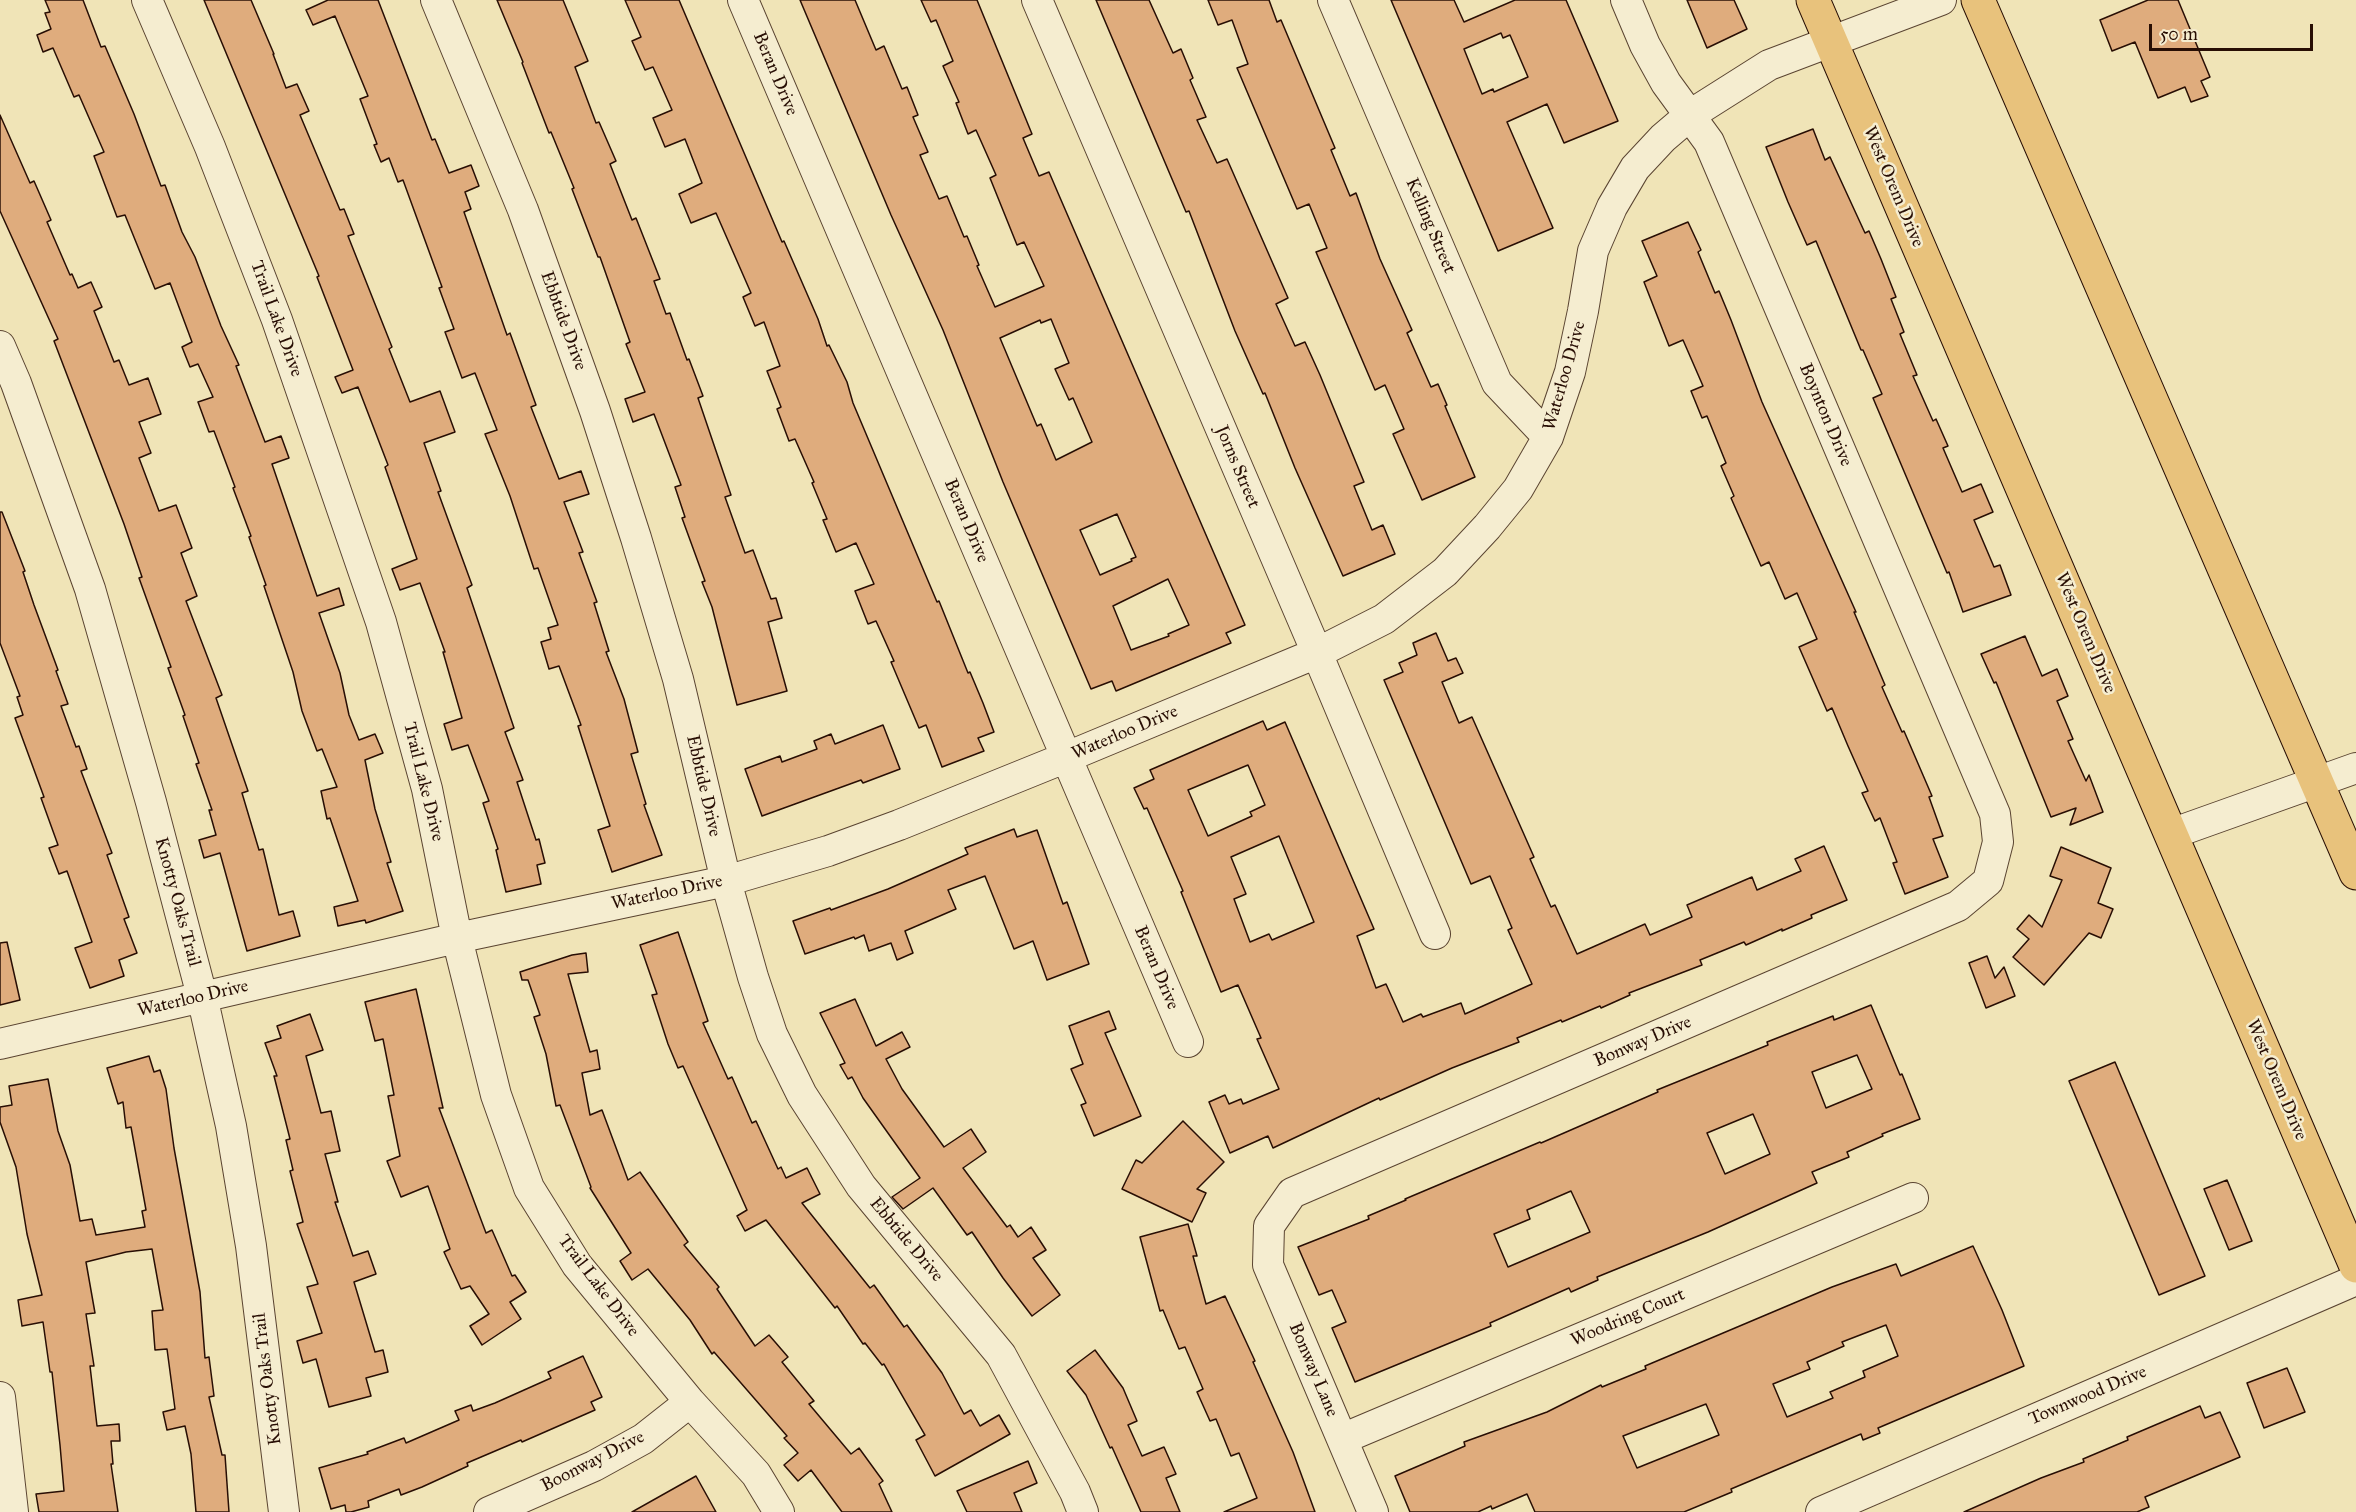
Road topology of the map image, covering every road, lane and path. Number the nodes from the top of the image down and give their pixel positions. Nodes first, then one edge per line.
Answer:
1 (147, 0) edge
2 (436, 0) edge
3 (743, 0) edge
4 (1037, 0) edge
5 (1334, 0) edge
6 (1626, 0) edge
7 (1813, 0) edge
8 (1941, 0) edge
9 (1978, 0) edge
10 (1831, 43) junction
11 (1690, 115) junction
12 (0, 346) edge
13 (1548, 437) junction
14 (1317, 653) junction
15 (1066, 758) junction
16 (2356, 768) edge
17 (2318, 782) junction
18 (2171, 834) junction
19 (1998, 842) joint
20 (2356, 873) edge
21 (726, 881) junction
22 (1435, 934) dead end
23 (458, 938) junction
24 (202, 996) junction
25 (1188, 1042) dead end
26 (0, 1044) edge
27 (1913, 1198) dead end
28 (1269, 1226) joint
29 (2356, 1266) edge
30 (2356, 1280) edge
31 (0, 1397) edge
32 (690, 1402) junction
33 (1342, 1439) junction
34 (13, 1512) edge
35 (284, 1512) edge
36 (489, 1512) edge
37 (779, 1512) edge
38 (1083, 1512) edge
39 (1373, 1512) edge
40 (1821, 1512) edge

1 - 23 street, Trail Lake Drive
2 - 21 street, Ebbtide Drive
3 - 15 street, Beran Drive
4 - 14 street, Jorns Street
5 - 13 street, Kelling Street
6 - 11 street, Boynton Drive
7 - 10 main road, West Orem Drive
8 - 10 street, Waterloo Drive
9 - 17 main road
10 - 11 street, Waterloo Drive
10 - 18 main road, West Orem Drive
11 - 13 street, Waterloo Drive
11 - 19 street, Boynton Drive
12 - 24 street, Knotty Oaks Trail
13 - 14 street, Waterloo Drive
14 - 15 street, Waterloo Drive
14 - 22 street, Jorns Street
15 - 21 street, Waterloo Drive
15 - 25 street, Beran Drive
16 - 17 street
17 - 18 street
17 - 20 main road
18 - 29 main road, West Orem Drive
19 - 28 street, Bonway Drive
21 - 23 street, Waterloo Drive
21 - 38 street, Ebbtide Drive
23 - 24 street, Waterloo Drive
23 - 32 street, Trail Lake Drive
24 - 26 street, Waterloo Drive
24 - 35 street, Knotty Oaks Trail
27 - 33 street, Woodring Court
28 - 33 street, Bonway Lane
30 - 40 street, Townwood Drive
31 - 34 street
32 - 36 street, Boonway Drive
32 - 37 street, Trail Lake Drive
33 - 39 street, Bonway Lane

